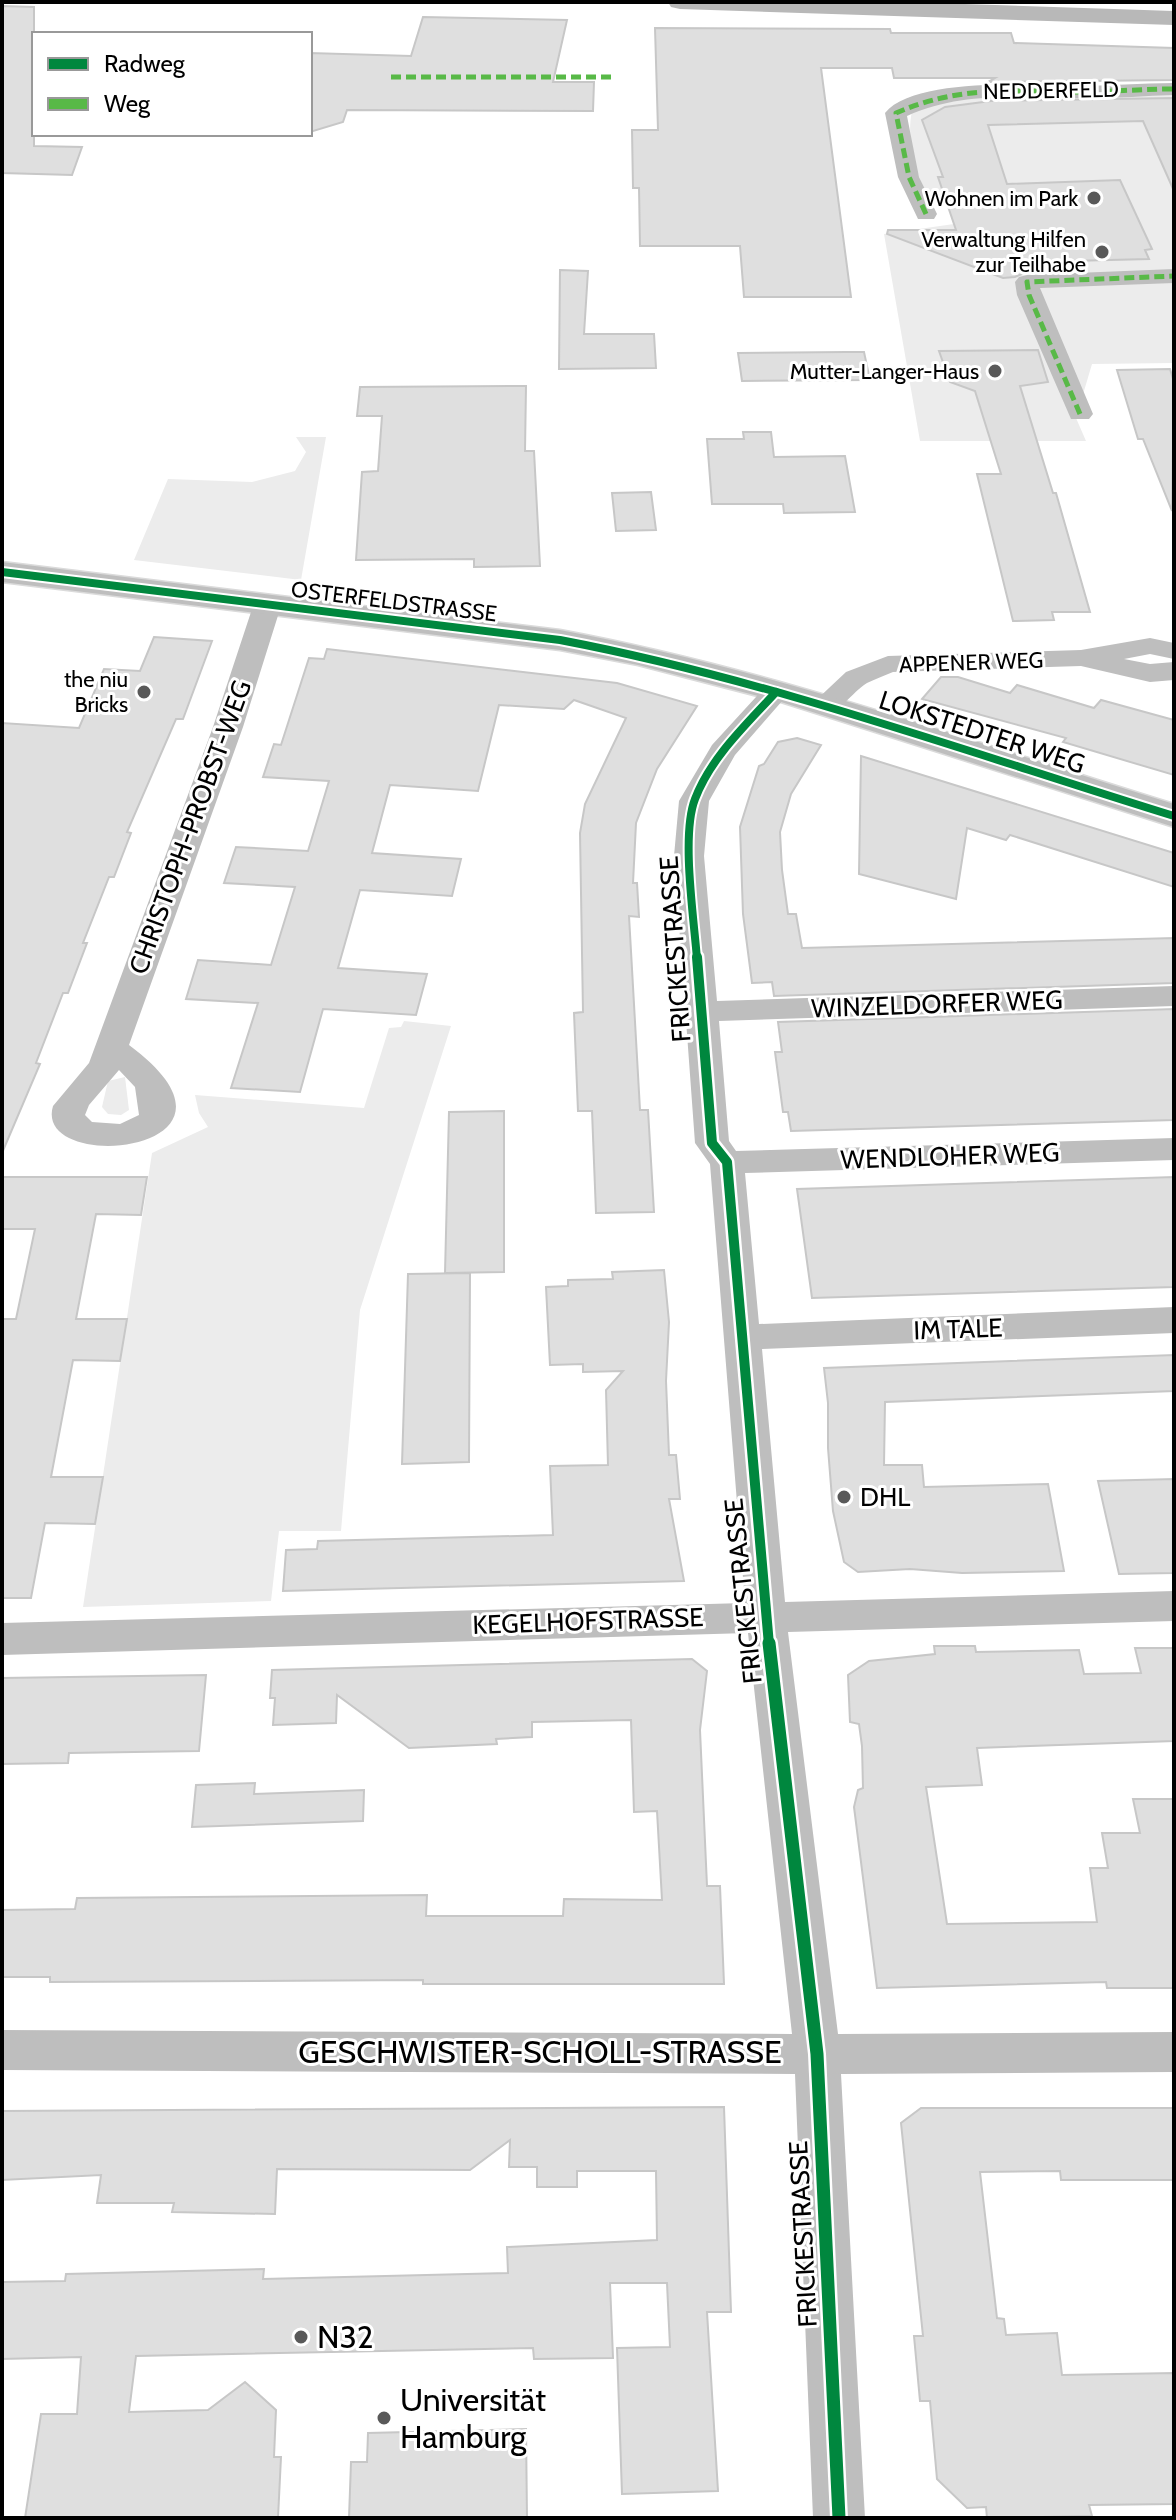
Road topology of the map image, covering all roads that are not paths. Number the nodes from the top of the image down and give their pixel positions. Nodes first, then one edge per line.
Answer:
1 (680, 2) edge
2 (1174, 18) edge
3 (1174, 89) edge
4 (926, 214) dead end
5 (1174, 276) edge
6 (1080, 414) dead end
7 (2, 572) edge
8 (267, 606) junction
9 (1174, 651) edge
10 (1081, 658) junction
11 (1174, 671) edge
12 (776, 692) junction
13 (826, 704) junction
14 (1174, 816) edge
15 (1174, 996) edge
16 (700, 1012) junction
17 (111, 1048) dead end
18 (1174, 1149) edge
19 (727, 1162) junction
20 (1174, 1320) edge
21 (742, 1337) junction
22 (1174, 1606) edge
23 (766, 1615) junction
24 (2, 1639) edge
25 (2, 2050) edge
26 (1174, 2052) edge
27 (817, 2054) junction
28 (839, 2518) edge

1 - 2 main road
3 - 4 street, NEDDERFELD
5 - 6 street
7 - 8 main road, OSTERFELDSTRASSE
8 - 12 main road, OSTERFELDSTRASSE
8 - 17 street, CHRISTOPH-PROBST-WEG
9 - 10 street, APPENER WEG
10 - 11 street, APPENER WEG
10 - 13 street, APPENER WEG
12 - 13 main road, LOKSTEDTER WEG
12 - 16 street, FRICKESTRASSE
13 - 14 main road, LOKSTEDTER WEG
15 - 16 street, WINZELDORFER WEG
16 - 19 street, FRICKESTRASSE
18 - 19 street, WENDLOHER WEG
19 - 21 street, FRICKESTRASSE
20 - 21 street, IM TALE
21 - 23 street, FRICKESTRASSE
22 - 23 street, KEGELHOFSTRASSE
23 - 24 street, KEGELHOFSTRASSE
23 - 27 street, FRICKESTRASSE
25 - 27 street, GESCHWISTER-SCHOLL-STRASSE
26 - 27 street, GESCHWISTER-SCHOLL-STRASSE
27 - 28 street, FRICKESTRASSE

